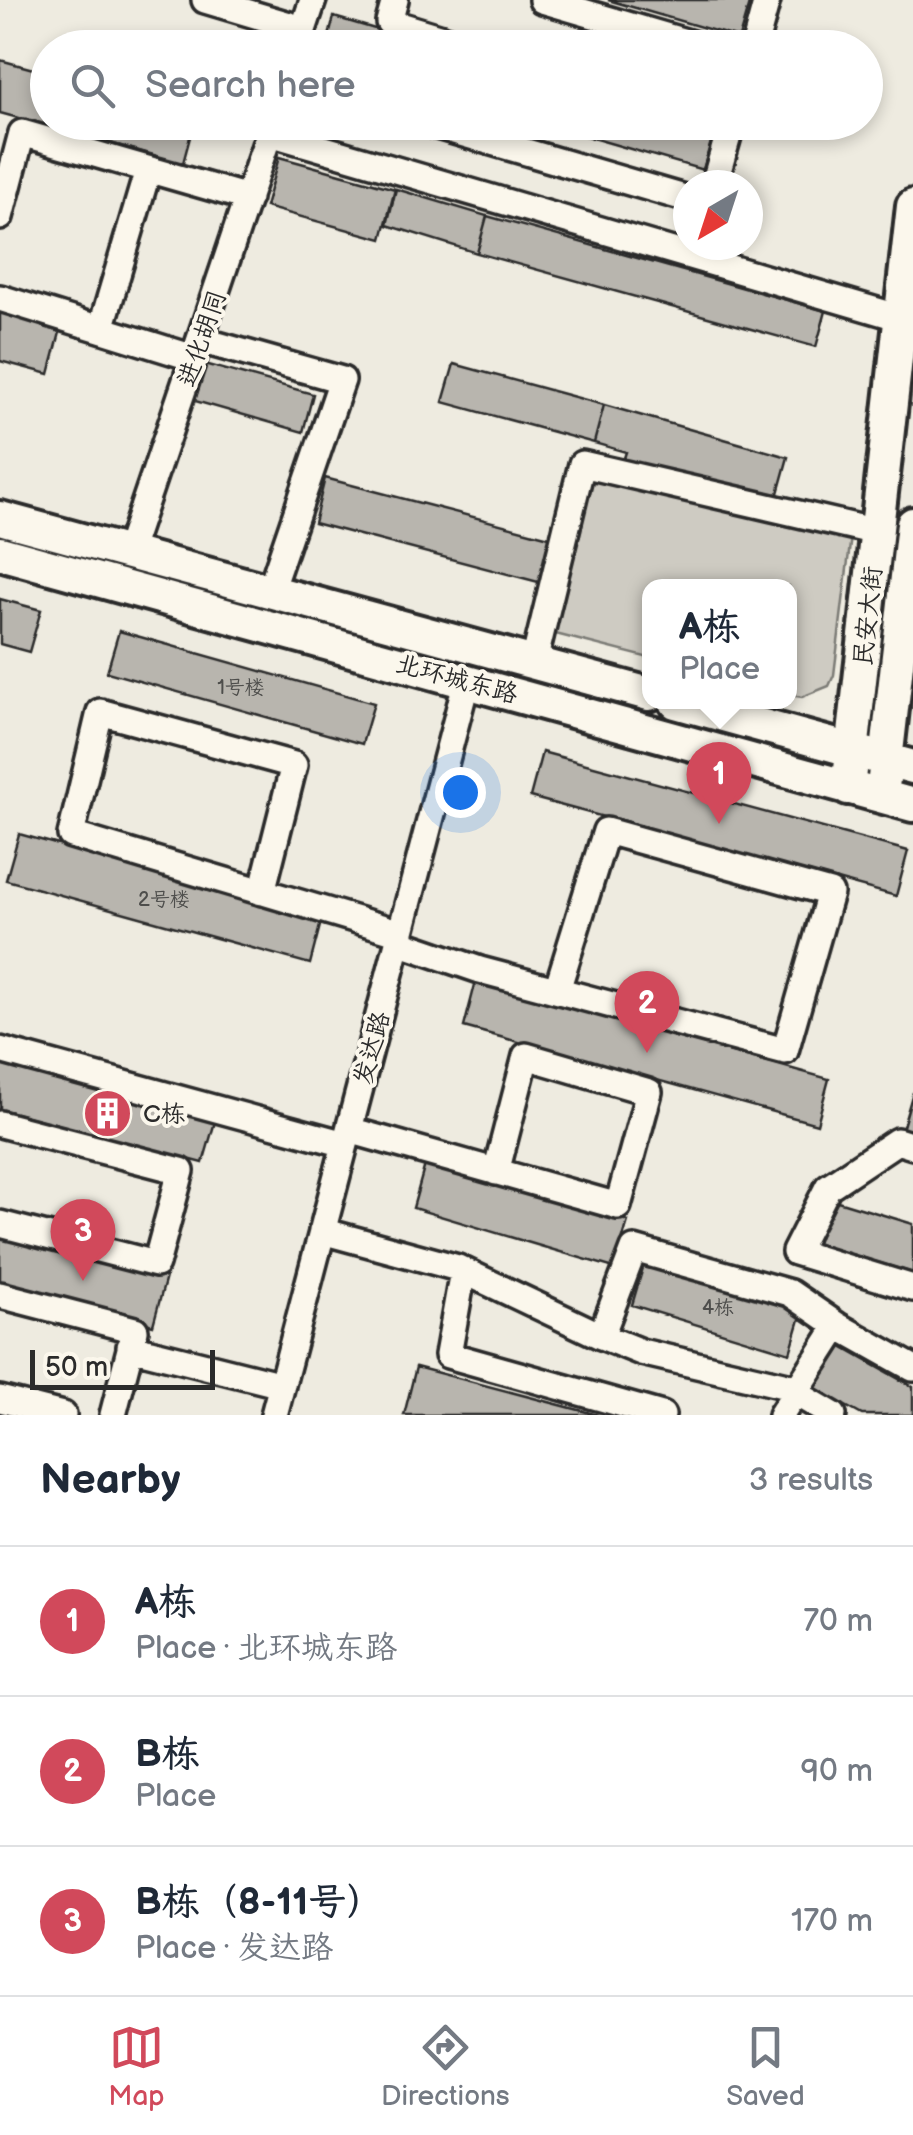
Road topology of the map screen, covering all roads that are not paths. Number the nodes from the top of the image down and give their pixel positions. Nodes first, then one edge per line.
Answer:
1 (206, 0) edge
2 (312, 0) edge
3 (395, 0) edge
4 (542, 0) edge
5 (768, 0) edge
6 (280, 30) edge
7 (303, 30) edge
8 (415, 30) edge
9 (644, 30) edge
10 (759, 30) edge
11 (30, 135) edge
12 (46, 140) edge
13 (268, 140) edge
14 (313, 140) edge
15 (484, 140) edge
16 (726, 140) edge
17 (148, 170) junction
18 (718, 170) edge
19 (673, 196) edge
20 (248, 198) junction
21 (913, 206) edge
22 (0, 217) edge
23 (673, 245) edge
24 (722, 260) edge
25 (0, 298) edge
26 (901, 318) junction
27 (101, 329) junction
28 (197, 349) junction
29 (0, 518) edge
30 (913, 524) edge
31 (877, 532) junction
32 (0, 552) edge
33 (128, 554) junction
34 (270, 591) junction
35 (534, 662) junction
36 (467, 680) junction
37 (642, 692) edge
38 (702, 709) edge
39 (852, 750) junction
40 (899, 764) edge
41 (848, 788) junction
42 (897, 801) edge
43 (262, 892) junction
44 (400, 938) junction
45 (557, 990) junction
46 (0, 1050) edge
47 (0, 1124) edge
48 (347, 1137) junction
49 (913, 1146) edge
50 (496, 1172) junction
51 (0, 1224) edge
52 (322, 1231) junction
53 (463, 1271) junction
54 (913, 1288) edge
55 (0, 1295) edge
56 (838, 1326) junction
57 (601, 1336) junction
58 (130, 1347) junction
59 (913, 1368) edge
60 (282, 1384) junction
61 (795, 1390) junction
62 (0, 1398) edge
63 (63, 1415) edge
64 (112, 1415) edge
65 (274, 1415) edge
66 (662, 1415) edge
67 (780, 1415) edge
68 (832, 1415) edge

1 - 6 street
2 - 7 street
3 - 8 street
4 - 9 street
5 - 10 street
11 - 22 street
12 - 17 street
13 - 20 street, 进化胡同
14 - 23 street
15 - 19 street
16 - 18 street
17 - 20 street
17 - 27 street
20 - 28 street, 进化胡同
21 - 26 main road, 民安大街
24 - 26 street
25 - 27 street
26 - 31 main road, 民安大街
27 - 28 street
28 - 33 street, 进化胡同
28 - 34 street
29 - 33 main road, 北环城东路
30 - 40 main road, 民安大街
31 - 35 street
31 - 39 main road, 民安大街
32 - 36 main road, 北环城东路
33 - 34 main road, 北环城东路
34 - 35 main road, 北环城东路
35 - 37 main road, 北环城东路
36 - 41 main road, 北环城东路
36 - 44 street, 发达路
38 - 39 main road
39 - 40 main road
39 - 41 main road, 民安大街
40 - 42 main road, 民安大街
41 - 42 main road, 北环城东路
43 - 43 street
43 - 44 street
44 - 45 street
44 - 48 street, 发达路
45 - 45 street
46 - 48 street
47 - 51 street
48 - 50 street
48 - 52 street, 发达路
49 - 54 street
50 - 50 street
52 - 53 street
52 - 60 street, 发达路
53 - 57 street
53 - 66 street
55 - 58 street
56 - 57 street
56 - 59 street
56 - 61 street
57 - 61 street
58 - 60 street
58 - 64 street
60 - 65 street, 发达路
61 - 67 street
61 - 68 street
62 - 63 street

